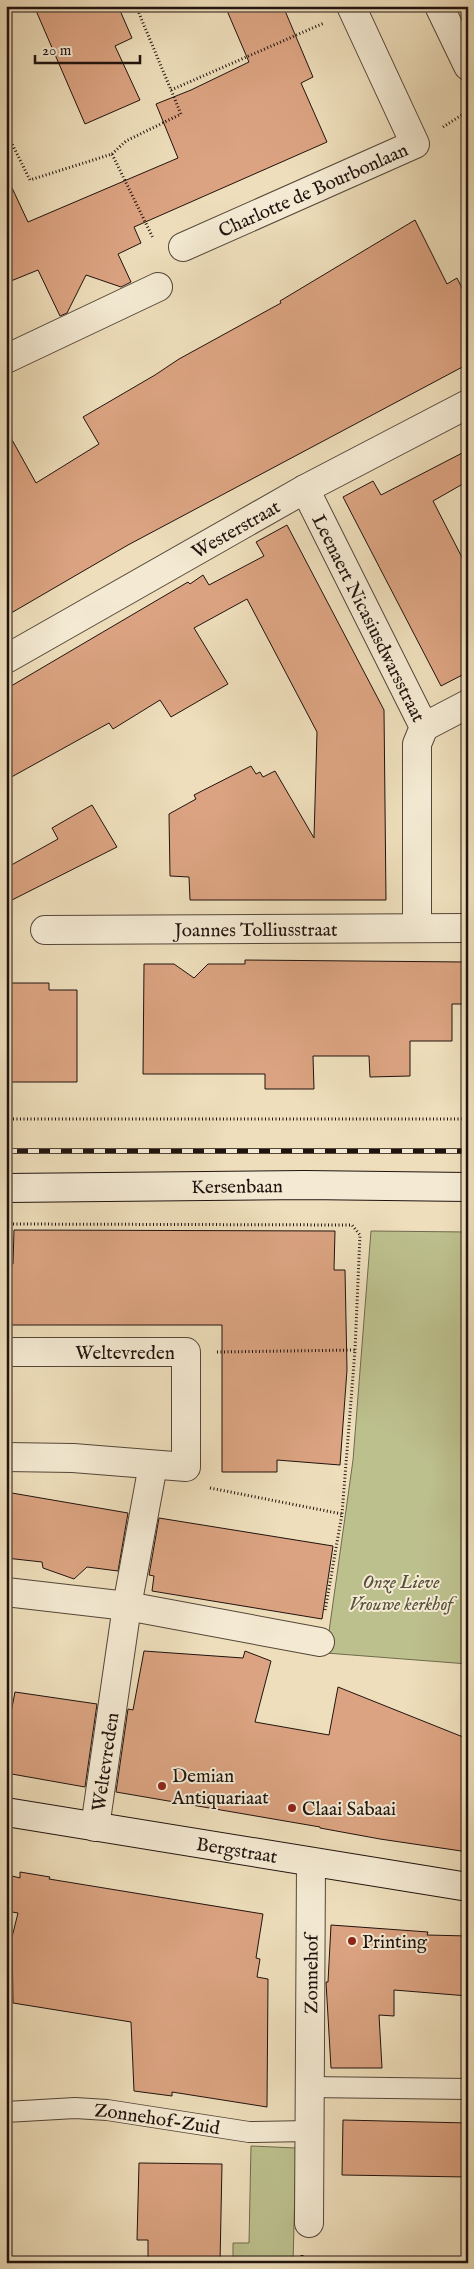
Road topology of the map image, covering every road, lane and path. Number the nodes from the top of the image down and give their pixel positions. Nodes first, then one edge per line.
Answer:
1 (136, 6) edge
2 (352, 8) edge
3 (440, 8) dead end
4 (468, 66) edge
5 (171, 90) junction
6 (6, 132) edge
7 (112, 154) junction
8 (184, 247) joint
9 (158, 286) dead end
10 (6, 359) edge
11 (468, 404) edge
12 (304, 489) junction
13 (6, 659) edge
14 (468, 704) edge
15 (424, 727) junction
16 (417, 927) junction
17 (468, 928) edge
18 (45, 930) dead end
19 (6, 1119) edge
20 (468, 1119) edge
21 (468, 1187) edge
22 (6, 1188) edge
23 (6, 1224) edge
24 (354, 1350) junction
25 (6, 1352) edge
26 (186, 1352) junction
27 (6, 1457) edge
28 (154, 1465) junction
29 (186, 1467) junction
30 (342, 1514) junction
31 (6, 1592) edge
32 (127, 1606) junction
33 (320, 1642) joint
34 (6, 1812) edge
35 (94, 1827) junction
36 (311, 1863) junction
37 (468, 1887) edge
38 (309, 2087) junction
39 (468, 2089) edge
40 (6, 2112) edge
41 (309, 2131) junction
42 (309, 2223) dead end

1 - 5 path
2 - 5 path
2 - 8 street, Charlotte de Bourbonlaan
3 - 4 street
5 - 7 path
6 - 7 path
7 - 8 path
9 - 10 street
11 - 12 street, Westerstraat
12 - 13 street, Westerstraat
12 - 15 street, Leenaert Nicasiusdwarsstraat
14 - 15 street
15 - 16 street, Leenaert Nicasiusdwarsstraat
16 - 17 street, Joannes Tolliusstraat
16 - 18 street, Joannes Tolliusstraat
19 - 20 path
21 - 22 street, Kersenbaan
23 - 24 path
24 - 26 path
24 - 30 path
25 - 26 street, Weltevreden
26 - 29 street, Weltevreden
27 - 28 street
28 - 29 street
28 - 32 street, Weltevreden
29 - 30 path
30 - 33 path
31 - 32 street
32 - 33 street
32 - 35 street, Weltevreden
34 - 35 street, Bergstraat
35 - 36 street, Bergstraat
36 - 37 street, Bergstraat
36 - 38 street, Zonnehof
38 - 39 lane
38 - 41 street, Zonnehof
40 - 41 lane, Zonnehof-Zuid
41 - 42 street, Zonnehof

